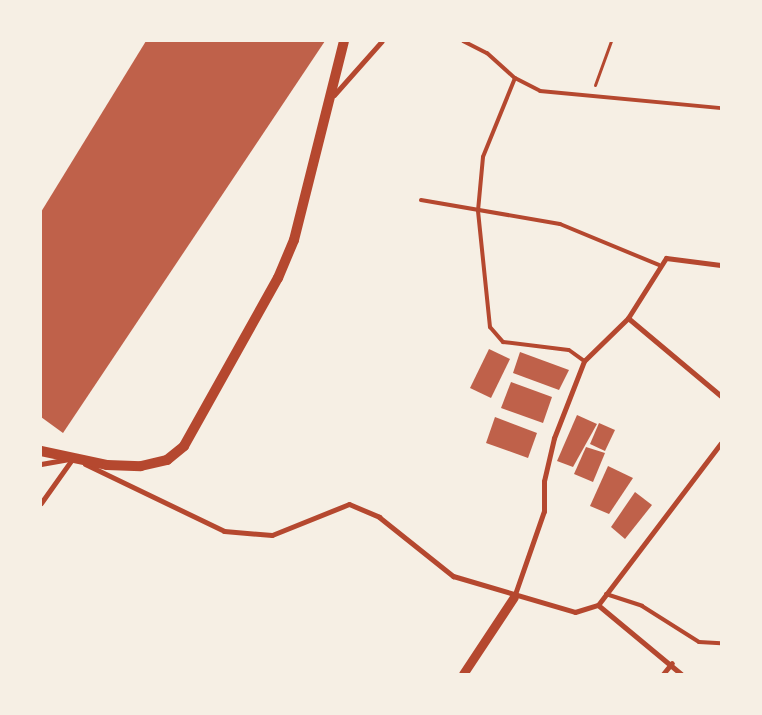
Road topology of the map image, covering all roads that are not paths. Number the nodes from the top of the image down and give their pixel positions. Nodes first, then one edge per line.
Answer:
1 (344, 41) edge
2 (382, 41) edge
3 (463, 41) edge
4 (515, 78) junction
5 (334, 95) junction
6 (721, 108) edge
7 (421, 200) dead end
8 (478, 211) junction
9 (659, 265) junction
10 (721, 265) edge
11 (628, 318) junction
12 (584, 361) junction
13 (721, 396) edge
14 (721, 443) edge
15 (41, 451) edge
16 (73, 458) junction
17 (41, 464) edge
18 (41, 503) edge
19 (604, 594) junction
20 (514, 597) junction
21 (598, 606) junction
22 (721, 643) edge
23 (672, 663) junction
24 (463, 674) edge
25 (663, 674) edge
26 (680, 674) edge

1 - 5 main road
2 - 5 street
3 - 4 lane
4 - 6 lane
4 - 8 lane
5 - 16 main road
7 - 8 lane
8 - 9 lane
8 - 12 lane
9 - 10 street
9 - 11 street
11 - 12 street
11 - 13 street
12 - 20 street
14 - 19 street
15 - 16 main road
16 - 17 street
16 - 18 street
16 - 20 street
19 - 21 street
19 - 22 lane
20 - 21 street
20 - 24 street
21 - 23 street
23 - 25 street
23 - 26 street

